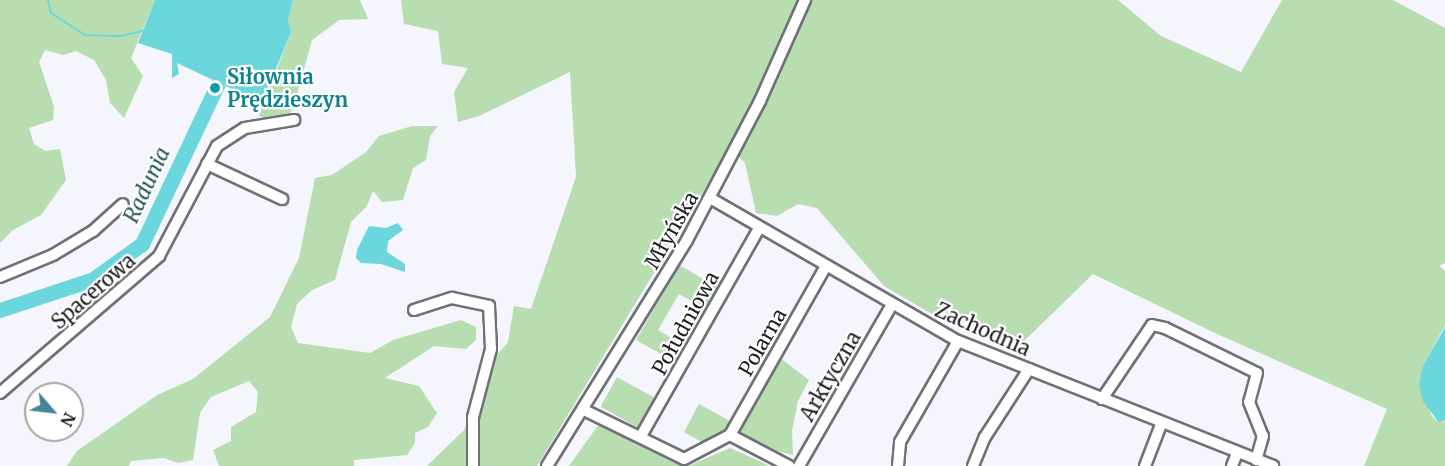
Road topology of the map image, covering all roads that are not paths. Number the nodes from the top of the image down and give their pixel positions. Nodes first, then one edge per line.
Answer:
1 (805, 0) edge
2 (294, 120) dead end
3 (207, 164) junction
4 (710, 198) junction
5 (282, 199) dead end
6 (123, 204) dead end
7 (759, 228) junction
8 (826, 266) junction
9 (0, 277) edge
10 (892, 304) junction
11 (414, 310) dead end
12 (958, 341) junction
13 (1029, 369) junction
14 (0, 393) edge
15 (1102, 399) junction
16 (584, 410) junction
17 (1162, 422) junction
18 (730, 435) junction
19 (642, 436) junction
20 (1237, 453) junction
21 (1256, 460) junction
22 (473, 466) edge
23 (547, 466) edge
24 (789, 466) edge
25 (799, 466) edge
26 (898, 466) edge
27 (974, 466) edge
28 (1144, 466) edge
29 (1232, 466) edge
30 (1273, 466) edge

1 - 4 street, Młyńska
2 - 3 street, Spacerowa
3 - 5 street
3 - 14 street, Spacerowa
4 - 7 street, Zachodnia
4 - 16 street, Młyńska
6 - 9 street
7 - 8 street, Zachodnia
7 - 19 street, Południowa
8 - 10 street, Zachodnia
8 - 18 street, Polarna
10 - 12 street, Zachodnia
10 - 25 street, Arktyczna
11 - 22 street
12 - 13 street, Zachodnia
12 - 26 street
13 - 15 street, Zachodnia
13 - 27 street
15 - 17 street, Zachodnia
15 - 21 street
16 - 19 street
16 - 23 street, Młyńska
17 - 20 street, Zachodnia
17 - 28 street
18 - 19 street
18 - 24 street
20 - 21 street, Zachodnia
20 - 29 street
21 - 30 street, Zachodnia

